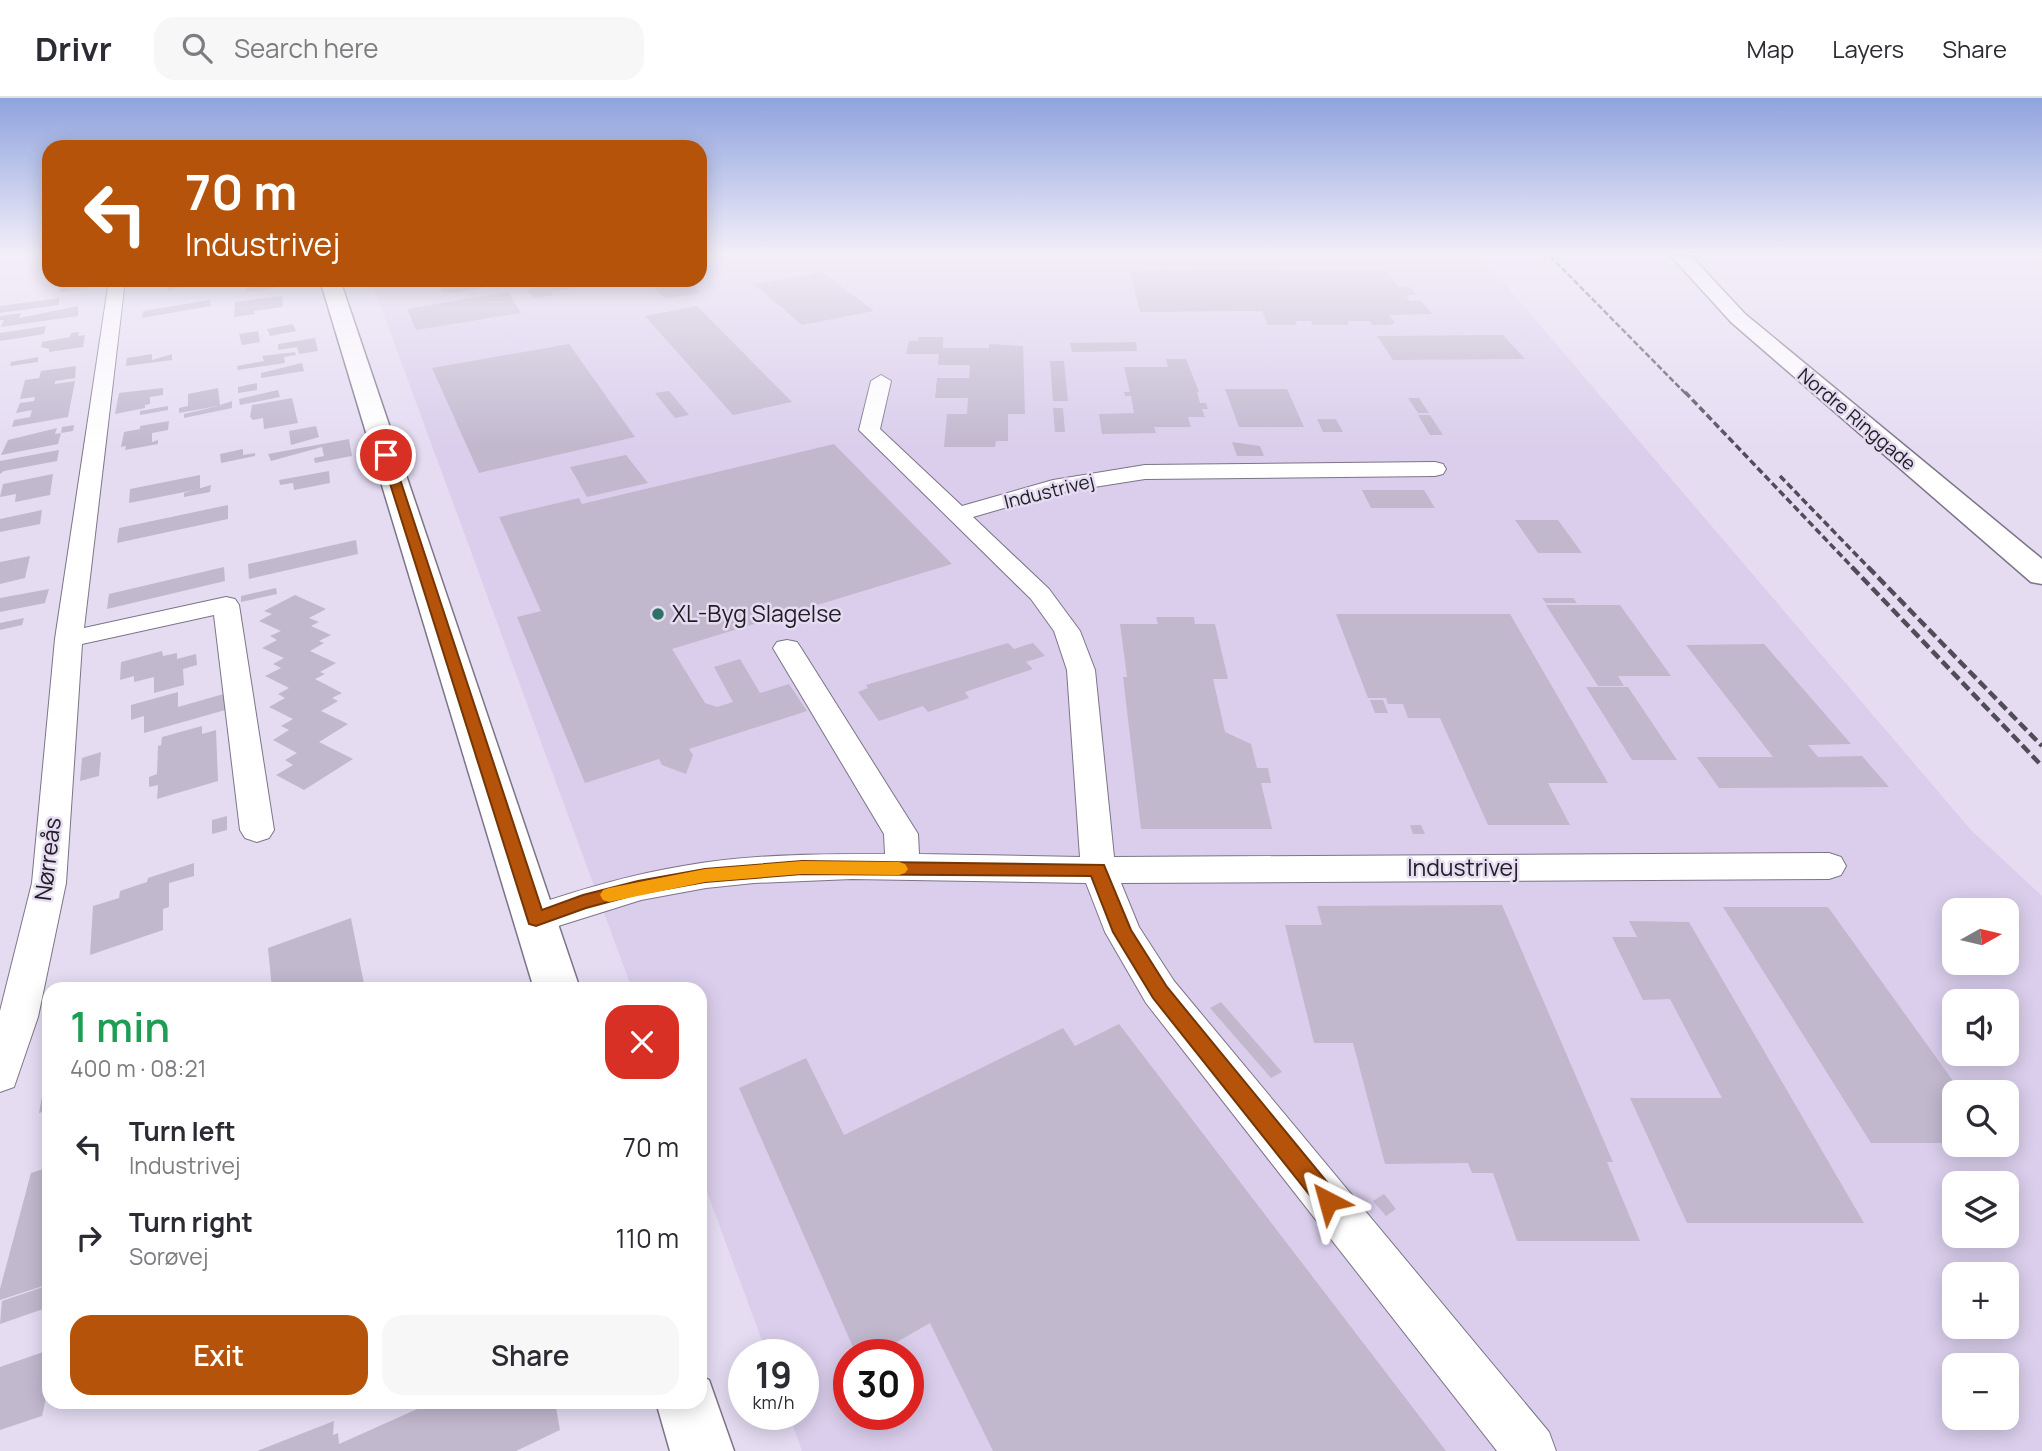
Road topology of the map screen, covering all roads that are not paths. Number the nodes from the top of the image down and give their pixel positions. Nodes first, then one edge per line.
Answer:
1 (112, 319) edge
2 (343, 319) edge
3 (1739, 319) edge
4 (881, 381) dead end
5 (1435, 469) dead end
6 (959, 514) junction
7 (2042, 575) edge
8 (69, 639) junction
9 (787, 648) dead end
10 (257, 830) dead end
11 (1829, 866) dead end
12 (903, 869) junction
13 (1098, 870) junction
14 (536, 919) junction
15 (556, 982) edge
16 (0, 1074) edge
17 (689, 1409) edge
18 (702, 1451) edge
19 (1530, 1451) edge

1 - 8 street, Nørreås
2 - 14 street
3 - 7 street, Nordre Ringgade
4 - 6 street
5 - 6 street, Industrivej
6 - 13 street
8 - 10 street
8 - 16 street, Nørreås
9 - 12 street
11 - 13 street, Industrivej
12 - 13 street, Industrivej
12 - 14 street, Industrivej
13 - 19 street
14 - 15 street
17 - 18 street

